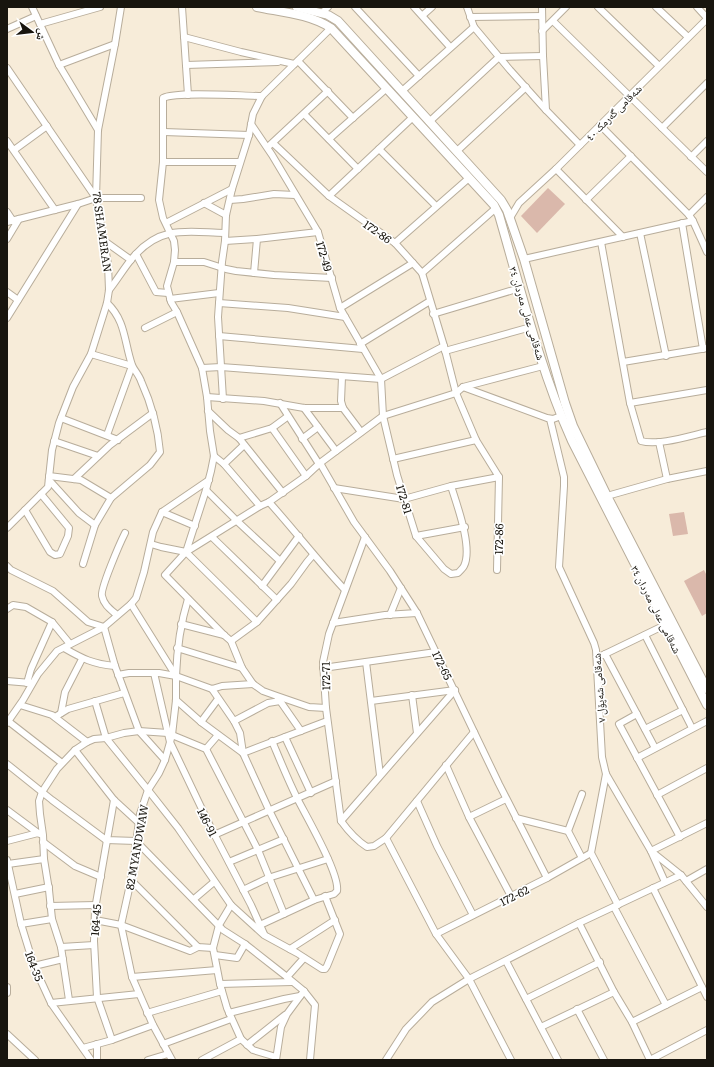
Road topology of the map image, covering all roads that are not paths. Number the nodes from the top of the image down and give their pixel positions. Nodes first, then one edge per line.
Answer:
1 (32, 7) edge
2 (100, 7) edge
3 (121, 7) edge
4 (182, 7) edge
5 (257, 7) edge
6 (298, 7) edge
7 (355, 7) edge
8 (414, 7) edge
9 (432, 7) edge
10 (467, 7) edge
11 (542, 7) edge
12 (566, 7) edge
13 (598, 7) edge
14 (656, 7) edge
15 (697, 7) edge
16 (325, 10) edge
17 (36, 16) junction
18 (423, 16) junction
19 (542, 16) junction
20 (470, 17) junction
21 (707, 19) edge
22 (552, 21) junction
23 (40, 24) junction
24 (474, 27) junction
25 (331, 28) junction
26 (7, 29) edge
27 (542, 31) junction
28 (184, 37) junction
29 (688, 37) junction
30 (115, 44) junction
31 (450, 47) junction
32 (241, 52) junction
33 (543, 56) junction
34 (499, 57) junction
35 (284, 62) junction
36 (296, 62) junction
37 (241, 63) junction
38 (59, 65) junction
39 (186, 65) junction
40 (659, 66) junction
41 (7, 68) edge
42 (419, 76) junction
43 (707, 83) edge
44 (526, 87) junction
45 (387, 88) junction
46 (328, 91) junction
47 (402, 91) junction
48 (188, 95) junction
49 (262, 96) junction
50 (629, 96) junction
51 (546, 110) junction
52 (304, 114) junction
53 (413, 117) junction
54 (353, 118) junction
55 (429, 122) junction
56 (251, 124) junction
57 (600, 125) junction
58 (47, 126) junction
59 (662, 128) junction
60 (98, 130) junction
61 (164, 132) junction
62 (249, 135) junction
63 (329, 139) junction
64 (7, 141) edge
65 (707, 141) edge
66 (272, 143) junction
67 (580, 145) junction
68 (268, 148) junction
69 (379, 149) junction
70 (14, 150) junction
71 (457, 151) junction
72 (631, 156) junction
73 (691, 157) junction
74 (163, 162) junction
75 (240, 162) junction
76 (358, 169) junction
77 (556, 169) junction
78 (707, 172) edge
79 (469, 178) junction
80 (232, 189) junction
81 (296, 195) junction
82 (329, 196) junction
83 (707, 197) edge
84 (96, 198) junction
85 (140, 198) dead end
86 (230, 200) junction
87 (586, 200) junction
88 (519, 203) junction
89 (78, 204) junction
90 (204, 204) junction
91 (436, 206) junction
92 (496, 208) junction
93 (55, 210) junction
94 (507, 210) junction
95 (7, 212) edge
96 (226, 215) junction
97 (510, 218) junction
98 (691, 218) junction
99 (13, 221) edge
100 (166, 223) junction
101 (682, 223) junction
102 (318, 232) junction
103 (170, 233) junction
104 (224, 233) junction
105 (640, 233) junction
106 (623, 237) junction
107 (7, 239) edge
108 (257, 239) junction
109 (104, 240) junction
110 (705, 240) edge
111 (225, 241) junction
112 (601, 242) junction
113 (395, 243) junction
114 (707, 252) edge
115 (136, 254) junction
116 (524, 259) junction
117 (131, 260) junction
118 (174, 262) junction
119 (413, 263) junction
120 (222, 268) junction
121 (254, 273) junction
122 (422, 273) junction
123 (332, 278) junction
124 (530, 281) junction
125 (520, 286) junction
126 (109, 290) junction
127 (7, 292) edge
128 (219, 293) junction
129 (169, 296) junction
130 (534, 296) junction
131 (524, 299) junction
132 (18, 300) junction
133 (430, 301) junction
134 (107, 303) junction
135 (219, 303) junction
136 (340, 308) junction
137 (177, 312) junction
138 (433, 314) junction
139 (345, 317) junction
140 (7, 318) edge
141 (531, 327) junction
142 (145, 328) dead end
143 (219, 336) junction
144 (361, 346) junction
145 (705, 348) edge
146 (445, 349) junction
147 (91, 354) junction
148 (666, 356) junction
149 (623, 362) junction
150 (132, 366) junction
151 (544, 366) junction
152 (221, 367) junction
153 (202, 368) junction
154 (342, 377) junction
155 (381, 379) junction
156 (463, 387) junction
157 (707, 390) edge
158 (456, 393) junction
159 (207, 398) junction
160 (223, 399) junction
161 (280, 403) junction
162 (630, 403) junction
163 (304, 408) junction
164 (343, 408) junction
165 (208, 411) junction
166 (153, 413) junction
167 (383, 416) junction
168 (561, 416) junction
169 (287, 417) junction
170 (61, 418) junction
171 (550, 419) junction
172 (318, 427) junction
173 (272, 428) junction
174 (362, 432) junction
175 (707, 432) edge
176 (107, 435) junction
177 (239, 438) junction
178 (302, 439) junction
179 (118, 440) junction
180 (476, 440) junction
181 (54, 441) junction
182 (660, 442) junction
183 (244, 445) junction
184 (336, 451) junction
185 (98, 456) junction
186 (214, 456) junction
187 (393, 459) junction
188 (224, 464) junction
189 (320, 464) junction
190 (707, 471) edge
191 (306, 476) junction
192 (499, 477) junction
193 (49, 478) junction
194 (668, 478) junction
195 (74, 479) junction
196 (209, 480) junction
197 (451, 486) junction
198 (334, 488) junction
199 (206, 490) junction
200 (283, 492) junction
201 (41, 494) junction
202 (607, 496) junction
203 (111, 498) junction
204 (404, 499) junction
205 (269, 502) junction
206 (260, 506) junction
207 (25, 510) junction
208 (162, 512) junction
209 (237, 521) junction
210 (95, 525) junction
211 (195, 526) junction
212 (7, 528) edge
213 (464, 528) junction
214 (125, 533) dead end
215 (299, 536) junction
216 (365, 536) junction
217 (416, 536) junction
218 (212, 537) junction
219 (150, 544) junction
220 (186, 552) junction
221 (313, 555) junction
222 (280, 561) junction
223 (83, 564) dead end
224 (8, 570) edge
225 (497, 570) dead end
226 (262, 586) junction
227 (401, 588) junction
228 (345, 590) junction
229 (188, 599) junction
230 (277, 600) junction
231 (131, 604) junction
232 (7, 609) edge
233 (417, 613) junction
234 (117, 615) junction
235 (390, 615) junction
236 (52, 622) junction
237 (257, 622) junction
238 (333, 623) junction
239 (181, 624) junction
240 (665, 625) junction
241 (104, 628) junction
242 (224, 635) junction
243 (645, 635) junction
244 (231, 640) junction
245 (70, 644) junction
246 (64, 648) junction
247 (177, 648) junction
248 (436, 652) junction
249 (605, 654) junction
250 (597, 657) junction
251 (82, 659) junction
252 (366, 662) junction
253 (115, 666) junction
254 (242, 668) junction
255 (323, 668) junction
256 (154, 673) junction
257 (118, 675) junction
258 (176, 676) junction
259 (7, 681) edge
260 (30, 683) junction
261 (253, 684) junction
262 (212, 689) junction
263 (707, 689) edge
264 (455, 690) junction
265 (124, 692) junction
266 (412, 696) junction
267 (218, 699) junction
268 (278, 699) junction
269 (176, 700) junction
270 (94, 701) junction
271 (371, 701) junction
272 (20, 705) junction
273 (707, 705) edge
274 (326, 708) junction
275 (683, 710) junction
276 (61, 713) junction
277 (637, 714) junction
278 (55, 717) junction
279 (234, 721) junction
280 (327, 721) junction
281 (707, 721) edge
282 (8, 722) edge
283 (201, 722) junction
284 (692, 728) junction
285 (645, 729) junction
286 (139, 731) junction
287 (301, 731) junction
288 (474, 732) junction
289 (417, 733) junction
290 (218, 735) junction
291 (170, 737) junction
292 (285, 737) junction
293 (106, 738) junction
294 (272, 741) junction
295 (86, 742) junction
296 (655, 748) junction
297 (206, 749) junction
298 (75, 750) junction
299 (243, 753) junction
300 (637, 758) junction
301 (165, 760) junction
302 (62, 763) junction
303 (7, 764) edge
304 (446, 765) junction
305 (707, 768) edge
306 (606, 774) junction
307 (380, 775) junction
308 (336, 782) junction
309 (148, 790) junction
310 (42, 792) junction
311 (311, 793) junction
312 (582, 794) dead end
313 (657, 795) junction
314 (297, 799) junction
315 (506, 799) junction
316 (114, 800) junction
317 (417, 801) junction
318 (7, 810) edge
319 (269, 810) junction
320 (469, 817) junction
321 (516, 818) junction
322 (341, 821) junction
323 (138, 822) junction
324 (243, 823) junction
325 (707, 823) edge
326 (568, 831) junction
327 (214, 835) junction
328 (41, 837) junction
329 (680, 837) junction
330 (386, 838) junction
331 (284, 839) junction
332 (106, 840) junction
333 (7, 841) edge
334 (136, 841) junction
335 (258, 850) junction
336 (651, 851) junction
337 (591, 853) junction
338 (582, 858) junction
339 (44, 859) junction
340 (328, 859) junction
341 (8, 862) edge
342 (229, 862) junction
343 (299, 868) junction
344 (707, 869) edge
345 (681, 875) junction
346 (101, 876) junction
347 (268, 878) junction
348 (547, 878) junction
349 (131, 880) junction
350 (686, 881) junction
351 (214, 882) junction
352 (665, 882) junction
353 (49, 887) junction
354 (653, 888) junction
355 (243, 890) junction
356 (15, 894) junction
357 (325, 896) junction
358 (511, 896) junction
359 (194, 899) junction
360 (314, 900) junction
361 (96, 905) junction
362 (50, 906) junction
363 (231, 906) junction
364 (616, 906) junction
365 (707, 907) edge
366 (284, 914) junction
367 (473, 915) junction
368 (52, 919) junction
369 (95, 920) junction
370 (335, 920) junction
371 (579, 923) junction
372 (21, 924) junction
373 (121, 925) junction
374 (260, 925) junction
375 (219, 926) junction
376 (436, 934) junction
377 (264, 935) junction
378 (245, 944) junction
379 (94, 945) junction
380 (61, 947) junction
381 (198, 947) junction
382 (214, 948) junction
383 (290, 949) junction
384 (215, 955) junction
385 (304, 958) junction
386 (63, 959) junction
387 (506, 961) junction
388 (600, 962) junction
389 (34, 966) junction
390 (217, 970) junction
391 (132, 977) junction
392 (287, 977) junction
393 (469, 979) junction
394 (292, 982) junction
395 (220, 984) junction
396 (7, 987) edge
397 (702, 987) junction
398 (222, 991) junction
399 (614, 992) junction
400 (7, 994) edge
401 (139, 994) junction
402 (302, 994) junction
403 (97, 997) junction
404 (707, 997) edge
405 (526, 999) junction
406 (69, 1000) junction
407 (51, 1003) junction
408 (666, 1005) junction
409 (577, 1009) junction
410 (147, 1013) junction
411 (287, 1014) junction
412 (230, 1016) junction
413 (632, 1022) junction
414 (153, 1026) junction
415 (541, 1028) junction
416 (707, 1030) edge
417 (7, 1034) edge
418 (241, 1039) junction
419 (112, 1040) junction
420 (98, 1044) junction
421 (163, 1044) junction
422 (247, 1045) junction
423 (83, 1048) junction
424 (391, 1052) junction
425 (168, 1054) junction
426 (269, 1055) junction
427 (276, 1059) edge
428 (35, 1060) edge
429 (91, 1060) edge
430 (97, 1060) edge
431 (148, 1060) edge
432 (172, 1060) edge
433 (202, 1060) edge
434 (262, 1060) edge
435 (310, 1060) edge
436 (386, 1060) edge
437 (394, 1060) edge
438 (511, 1060) edge
439 (558, 1060) edge
440 (604, 1060) edge
441 (650, 1060) edge

1 - 17 street
2 - 23 street
3 - 30 street, 78 SHAMERAN
4 - 28 street
5 - 25 main road, شەقامی عەلی مەردان ٣٤
6 - 16 main road, شەقامی عەلی مەردان ٣٤
7 - 42 street
8 - 18 street
9 - 18 street
10 - 20 street
11 - 19 street
12 - 22 street
13 - 40 street
14 - 29 street
15 - 21 street
16 - 47 main road, شەقامی عەلی مەردان ٣٤
17 - 23 street
17 - 26 street
18 - 31 street
19 - 20 street
19 - 27 street
20 - 24 street
21 - 29 street, شەقامی گەرمک ٤٠
22 - 27 street
22 - 50 street
23 - 38 street
24 - 31 street
24 - 34 street
25 - 36 street
25 - 45 main road, شەقامی عەلی مەردان ٣٤
27 - 33 street
28 - 32 street
28 - 39 street
29 - 40 street, شەقامی گەرمک ٤٠
30 - 38 street
30 - 60 street, 78 SHAMERAN
31 - 42 street
32 - 35 street
32 - 37 street
33 - 34 street
33 - 51 street
34 - 44 street
34 - 55 street
35 - 36 street
35 - 37 street
36 - 46 street
36 - 49 street
37 - 39 street
38 - 60 street
39 - 48 street
40 - 50 street, شەقامی گەرمک ٤٠
41 - 58 street
42 - 47 street
43 - 59 street
44 - 51 street
44 - 71 street
45 - 53 main road, شەقامی عەلی مەردان ٣٤
45 - 54 street
46 - 52 street
46 - 54 street
47 - 55 main road, شەقامی عەلی مەردان ٣٤
48 - 49 street
48 - 61 street
49 - 56 street
50 - 57 street, شەقامی گەرمک ٤٠
50 - 59 street
51 - 67 street
52 - 63 street
52 - 66 street
53 - 69 street
53 - 79 main road, شەقامی عەلی مەردان ٣٤
54 - 63 street
55 - 71 main road, شەقامی عەلی مەردان ٣٤
56 - 62 street
56 - 68 street, 172-49
57 - 67 street, شەقامی گەرمک ٤٠
57 - 72 street
58 - 70 street
58 - 84 street
59 - 73 street
60 - 84 street, 78 SHAMERAN
61 - 62 street
61 - 74 street
62 - 75 street
63 - 76 street
64 - 70 street
65 - 73 street
66 - 68 street
66 - 82 street, 172-86
67 - 77 street, شەقامی گەرمک ٤٠
68 - 81 street, 172-49
69 - 76 street
69 - 91 street
70 - 93 street
71 - 94 main road, شەقامی عەلی مەردان ٣٤
72 - 87 street
72 - 98 street
73 - 78 street
74 - 75 street
74 - 100 street
75 - 80 street
76 - 82 street
77 - 87 street
77 - 88 street, شەقامی گەرمک ٤٠
79 - 91 street
79 - 92 main road, شەقامی عەلی مەردان ٣٤
80 - 86 street
80 - 90 street
81 - 86 street
81 - 102 street, 172-49
82 - 113 street, 172-86
83 - 98 street
84 - 85 street
84 - 89 street
84 - 109 street, 78 SHAMERAN
86 - 96 street
87 - 106 street
88 - 94 street, شەقامی گەرمک ٤٠
88 - 97 street, شەقامی گەرمک ٤٠
89 - 93 street
89 - 132 street
90 - 96 street
90 - 100 street
91 - 113 street
92 - 122 street
92 - 125 main road, شەقامی عەلی مەردان ٣٤
93 - 99 street
94 - 97 main road, شەقامی عەلی مەردان ٣٤
95 - 99 street
96 - 104 street
97 - 116 main road, شەقامی عەلی مەردان ٣٤
98 - 101 street
98 - 110 street
99 - 107 street
100 - 103 street
101 - 105 street
101 - 145 street
102 - 108 street
102 - 123 street, 172-49
103 - 104 street
103 - 115 street
103 - 118 street
104 - 111 street
105 - 106 street
105 - 148 street
106 - 112 street
108 - 111 street
108 - 121 street
109 - 117 street
109 - 126 street, 78 SHAMERAN
110 - 114 street
111 - 120 street
112 - 116 street
112 - 149 street
113 - 119 street, 172-86
115 - 117 street
115 - 129 street
116 - 124 main road, شەقامی عەلی مەردان ٣٤
117 - 126 street
118 - 120 street
118 - 129 street
119 - 122 street, 172-86
119 - 136 street
120 - 121 street
120 - 128 street
121 - 123 street
122 - 133 street, 172-86
123 - 136 street, 172-49
124 - 125 main road
124 - 130 main road, شەقامی عەلی مەردان ٣٤
125 - 131 main road, شەقامی عەلی مەردان ٣٤
125 - 138 street
126 - 134 street, 78 SHAMERAN
127 - 132 street
128 - 129 street
128 - 135 street
129 - 137 street
130 - 131 main road
130 - 202 main road, شەقامی عەلی مەردان ٣٤
131 - 141 main road, شەقامی عەلی مەردان ٣٤
132 - 140 street
133 - 138 street, 172-86
133 - 144 street
134 - 147 street, 78 SHAMERAN
134 - 150 street
135 - 139 street
135 - 143 street
136 - 139 street, 172-49
137 - 142 street
137 - 153 street
138 - 146 street, 172-86
139 - 144 street, 172-49
141 - 146 street
141 - 151 main road, شەقامی عەلی مەردان ٣٤
143 - 144 street
143 - 152 street
144 - 155 street, 172-49
145 - 148 street
146 - 155 street
146 - 158 street, 172-86
147 - 150 street
147 - 170 street, 78 SHAMERAN
148 - 149 street
149 - 162 street
150 - 166 street
150 - 176 street
151 - 156 street
151 - 168 main road, شەقامی عەلی مەردان ٣٤
152 - 153 street
152 - 154 street
152 - 160 street
153 - 159 street
154 - 155 street
154 - 164 street
155 - 167 street, 172-81
156 - 158 street
156 - 171 street
157 - 162 street
158 - 167 street
158 - 180 street, 172-86
159 - 160 street
159 - 165 street
160 - 161 street
161 - 163 street
161 - 169 street, 172-65
162 - 182 street
163 - 164 street
163 - 172 street
164 - 174 street
165 - 177 street
165 - 186 street
166 - 179 street
166 - 203 street
167 - 174 street
167 - 187 street, 172-81
168 - 171 street
168 - 240 main road, شەقامی عەلی مەردان ٣٤
169 - 173 street
169 - 178 street, 172-65
170 - 176 street
170 - 181 street, 78 SHAMERAN
171 - 250 street, شەقامی شەپۆل ٧
172 - 178 street
172 - 184 street
173 - 177 street
173 - 191 street
174 - 184 street
175 - 182 street
176 - 179 street
177 - 183 street
178 - 189 street, 172-65
179 - 185 street
180 - 187 street
180 - 192 street, 172-86
181 - 185 street
181 - 193 street, 78 SHAMERAN
182 - 194 street
183 - 188 street
183 - 200 street
184 - 189 street
185 - 195 street
186 - 188 street
186 - 196 street
187 - 204 street, 172-81
188 - 206 street
189 - 191 street
189 - 198 street, 172-65
190 - 194 street
191 - 200 street
192 - 197 street
192 - 225 street, 172-86
193 - 195 street
193 - 201 street, 78 SHAMERAN
193 - 210 street
194 - 202 street
195 - 203 street
196 - 199 street
196 - 208 street
197 - 204 street
197 - 213 street
198 - 204 street
198 - 216 street, 172-65
199 - 209 street
199 - 211 street
200 - 205 street
201 - 207 street, 78 SHAMERAN
201 - 207 street
202 - 263 main road, شەقامی عەلی مەردان ٣٤
203 - 210 street
204 - 217 street, 172-81
205 - 206 street
205 - 215 street
206 - 209 street
207 - 212 street, 78 SHAMERAN
208 - 211 street
208 - 219 street
209 - 218 street
209 - 222 street
210 - 223 street
211 - 220 street
213 - 217 street
213 - 217 street, 172-81
214 - 234 street
215 - 221 street
215 - 222 street
216 - 227 street, 172-65
216 - 228 street, 172-71
218 - 220 street
218 - 226 street
219 - 220 street
219 - 231 street
220 - 229 street
220 - 237 street
221 - 228 street
221 - 230 street
222 - 226 street
224 - 241 street
226 - 230 street
227 - 233 street, 172-65
227 - 235 street
228 - 238 street, 172-71
229 - 239 street, 82 MYANDWAW
229 - 242 street
230 - 237 street
231 - 234 street
231 - 258 street
232 - 236 street
233 - 235 street
233 - 248 street, 172-65
234 - 241 street
235 - 238 street
236 - 245 street
236 - 260 street
237 - 244 street
238 - 255 street, 172-71
239 - 242 street
239 - 247 street, 82 MYANDWAW
240 - 243 street
240 - 273 main road, شەقامی عەلی مەردان ٣٤
241 - 245 street
241 - 253 street
242 - 244 street
243 - 249 street
243 - 275 street
244 - 254 street
245 - 246 street
246 - 251 street
246 - 260 street
247 - 254 street
247 - 258 street, 82 MYANDWAW
248 - 252 street
248 - 264 street, 172-65
249 - 250 street
249 - 277 street
250 - 306 street, شەقامی شەپۆل ٧
251 - 253 street
251 - 276 street
252 - 255 street
252 - 271 street
253 - 257 street
254 - 261 street
255 - 274 street, 172-71
256 - 257 street
256 - 258 street
256 - 291 street, 146-91
257 - 265 street
258 - 262 street
258 - 269 street, 82 MYANDWAW
259 - 260 street
260 - 272 street
261 - 262 street
261 - 268 street
262 - 267 street
264 - 266 street
264 - 288 street, 172-65
264 - 289 street
265 - 270 street
265 - 286 street
266 - 271 street
266 - 289 street
267 - 279 street
267 - 283 street
268 - 274 street
268 - 279 street
268 - 287 street
269 - 283 street
269 - 291 street, 82 MYANDWAW
270 - 276 street
270 - 293 street
271 - 307 street
272 - 278 street
272 - 282 street
274 - 280 street, 172-71
275 - 284 street
275 - 285 street
276 - 278 street
277 - 285 street
277 - 300 street
278 - 295 street
279 - 299 street
280 - 287 street
280 - 308 street, 172-71
281 - 284 street
282 - 302 street
283 - 290 street
284 - 296 street
285 - 296 street
286 - 291 street
286 - 293 street
286 - 301 street
287 - 292 street
288 - 304 street
288 - 315 street, 172-65
289 - 307 street
290 - 297 street
290 - 299 street
291 - 297 street
291 - 301 street, 82 MYANDWAW
291 - 327 street, 146-91
292 - 294 street
292 - 311 street
293 - 295 street
293 - 309 street
294 - 299 street
294 - 314 street
295 - 298 street
296 - 300 street
297 - 324 street
298 - 302 street
298 - 316 street
299 - 319 street
300 - 313 street
301 - 309 street, 82 MYANDWAW
302 - 310 street
303 - 310 street
304 - 317 street
304 - 320 street
305 - 313 street
306 - 336 street, شەقامی شەپۆل ٧
306 - 337 street
307 - 322 street
308 - 311 street
308 - 322 street, 172-71
309 - 323 street, 82 MYANDWAW
309 - 351 street
310 - 328 street
310 - 332 street
311 - 314 street
312 - 326 street
313 - 329 street
314 - 319 street
314 - 340 street
315 - 320 street
315 - 321 street, 172-65
316 - 323 street
316 - 332 street, 164-45
317 - 330 street
317 - 367 street
318 - 328 street
319 - 324 street
319 - 331 street
320 - 358 street
321 - 326 street
321 - 348 street, 172-65
322 - 330 street
323 - 334 street, 82 MYANDWAW
324 - 327 street
324 - 335 street
325 - 329 street
326 - 338 street
327 - 342 street, 146-91
328 - 333 street
328 - 339 street
328 - 346 street
329 - 336 street
330 - 376 street
331 - 335 street
331 - 343 street
332 - 334 street
332 - 346 street, 164-45
334 - 349 street, 82 MYANDWAW
334 - 359 street
335 - 342 street
335 - 347 street
336 - 345 street, شەقامی شەپۆل ٧
336 - 352 street
337 - 338 street, 172-62
337 - 364 street
338 - 348 street, 172-62
339 - 341 street
339 - 353 street
340 - 343 street
340 - 357 street
341 - 356 street, 164-35
342 - 355 street, 146-91
343 - 347 street
343 - 360 street
344 - 350 street
345 - 350 street, شەقامی شەپۆل ٧
345 - 352 street
346 - 361 street, 164-45
347 - 355 street
347 - 366 street
348 - 358 street, 172-62
349 - 373 street, 82 MYANDWAW
349 - 381 street
350 - 365 street, شەقامی شەپۆل ٧
351 - 359 street
351 - 363 street
352 - 354 street
353 - 356 street
353 - 362 street
354 - 364 street
354 - 397 street
355 - 374 street, 146-91
356 - 372 street, 164-35
357 - 360 street
357 - 370 street
358 - 367 street, 172-62
359 - 375 street
360 - 366 street
361 - 362 street
361 - 369 street, 164-45
362 - 368 street
363 - 375 street
363 - 377 street
364 - 371 street
364 - 408 street
366 - 374 street
367 - 376 street, 172-62
368 - 372 street
368 - 380 street
369 - 373 street
369 - 379 street, 164-45
370 - 383 street
370 - 385 street
371 - 387 street
371 - 388 street
372 - 389 street, 164-35
373 - 381 street
373 - 391 street, 82 MYANDWAW
374 - 377 street, 146-91
375 - 378 street
375 - 382 street
376 - 393 street
377 - 383 street
378 - 384 street
378 - 392 street
379 - 380 street
379 - 403 street, 164-45
380 - 386 street
381 - 382 street
382 - 384 street
383 - 385 street
384 - 390 street
385 - 392 street
386 - 389 street
386 - 406 street
387 - 393 street
387 - 405 street
388 - 399 street
388 - 405 street
389 - 407 street, 164-35
390 - 391 street
390 - 395 street
391 - 401 street, 82 MYANDWAW
392 - 394 street
393 - 424 street
393 - 438 street
394 - 395 street
394 - 402 street
395 - 398 street
396 - 400 street
397 - 404 street
397 - 408 street
398 - 410 street
398 - 412 street
399 - 409 street
399 - 413 street
401 - 403 street
401 - 410 street, 82 MYANDWAW
402 - 411 street
402 - 412 street
402 - 435 street
403 - 406 street
403 - 419 street, 164-45
405 - 415 street
406 - 407 street
407 - 423 street, 164-35
408 - 413 street
409 - 415 street
409 - 440 street
410 - 414 street, 82 MYANDWAW
411 - 422 street
411 - 427 street
412 - 418 street
412 - 421 street
413 - 441 street
414 - 419 street
414 - 421 street, 82 MYANDWAW
415 - 439 street
416 - 441 street
417 - 428 street
418 - 422 street
418 - 433 street
419 - 420 street
420 - 423 street
420 - 430 street
421 - 425 street, 82 MYANDWAW
422 - 426 street
423 - 429 street, 164-35
424 - 436 street
424 - 437 street
425 - 431 street
425 - 432 street, 82 MYANDWAW
426 - 427 street
426 - 434 street

